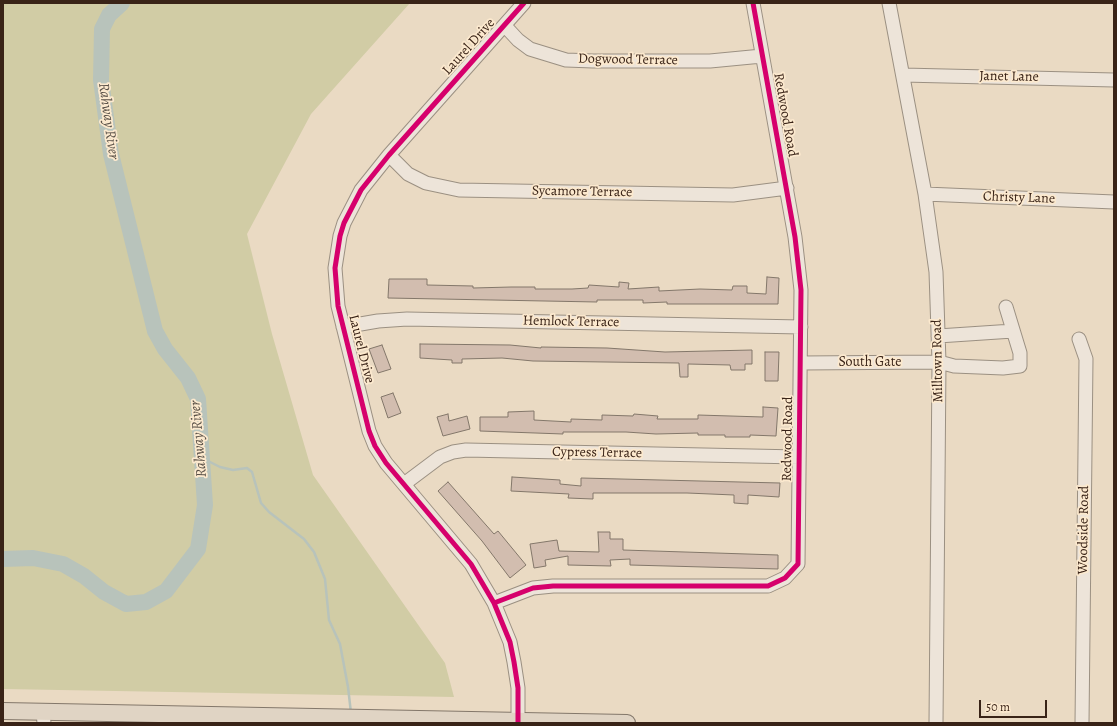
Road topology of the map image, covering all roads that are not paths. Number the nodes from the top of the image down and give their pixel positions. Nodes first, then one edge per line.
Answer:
1 (524, 3) edge
2 (753, 3) edge
3 (889, 3) edge
4 (505, 26) junction
5 (762, 56) junction
6 (903, 75) junction
7 (1114, 80) edge
8 (389, 155) junction
9 (787, 188) junction
10 (925, 194) junction
11 (1114, 202) edge
12 (1006, 307) dead end
13 (343, 327) junction
14 (800, 327) junction
15 (1013, 331) junction
16 (938, 336) junction
17 (1079, 339) dead end
18 (939, 362) junction
19 (801, 363) junction
20 (799, 457) junction
21 (404, 484) junction
22 (494, 603) junction
23 (3, 711) edge
24 (44, 718) edge
25 (518, 722) junction
26 (621, 723) edge
27 (627, 723) edge
28 (936, 723) edge
29 (1082, 723) edge

1 - 4 street, Laurel Drive
2 - 5 street, Redwood Road
3 - 6 street, Milltown Road
4 - 5 street, Dogwood Terrace
4 - 8 street, Laurel Drive
5 - 9 street, Redwood Road
6 - 7 street, Janet Lane
6 - 10 street, Milltown Road
8 - 9 street, Sycamore Terrace
8 - 13 street, Laurel Drive
9 - 14 street, Redwood Road
10 - 11 street, Christy Lane
10 - 16 street, Milltown Road
12 - 15 street
13 - 14 street, Hemlock Terrace
13 - 21 street, Laurel Drive
14 - 19 street, Redwood Road
15 - 16 street
15 - 18 street, South Gate
16 - 18 street, Milltown Road
17 - 29 street, Woodside Road
18 - 19 street, South Gate
18 - 28 street, Milltown Road
19 - 20 street, Redwood Road
20 - 21 street, Cypress Terrace
20 - 22 street, Redwood Road
21 - 22 street, Laurel Drive
22 - 25 street, Laurel Drive
23 - 24 main road
24 - 25 main road
25 - 26 main road
26 - 27 main road

